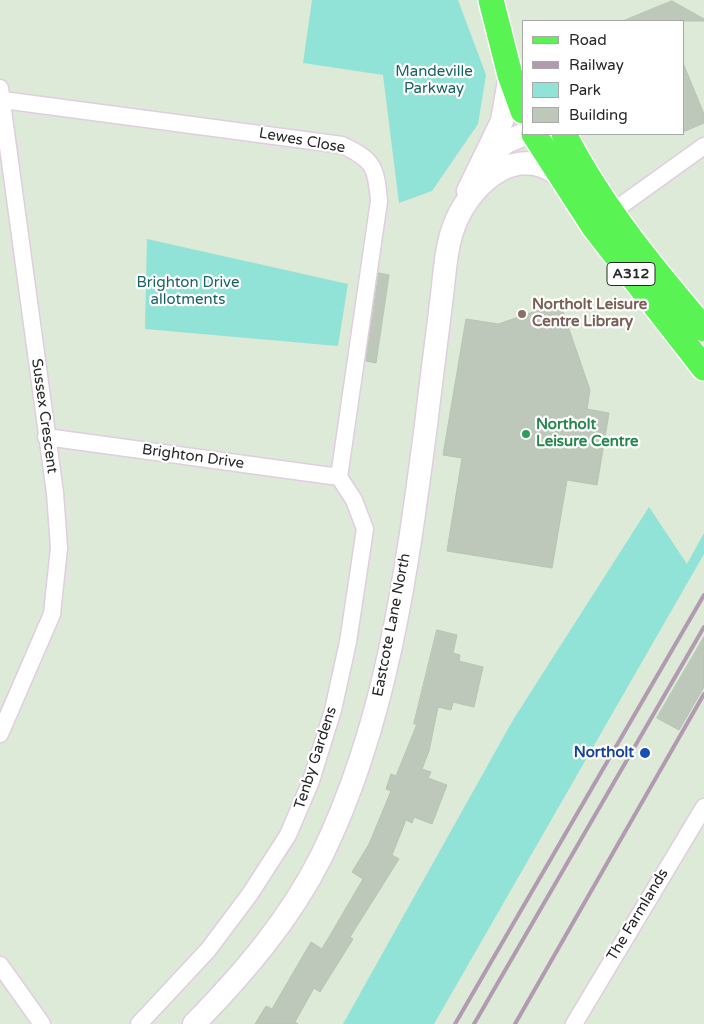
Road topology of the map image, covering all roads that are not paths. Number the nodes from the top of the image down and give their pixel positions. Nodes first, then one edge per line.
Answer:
1 (493, 5) edge
2 (517, 66) edge
3 (1, 94) edge
4 (522, 104) edge
5 (541, 136) edge
6 (567, 141) edge
7 (704, 146) edge
8 (506, 167) junction
9 (476, 174) junction
10 (562, 178) junction
11 (462, 209) junction
12 (603, 220) junction
13 (704, 329) edge
14 (704, 368) edge
15 (46, 437) junction
16 (339, 477) junction
17 (0, 734) edge
18 (704, 807) edge
19 (0, 965) edge
20 (42, 1024) edge
21 (139, 1024) edge
22 (194, 1024) edge
23 (574, 1024) edge

1 - 2 main road
2 - 4 main road
2 - 9 street, Eastcote Lane North
3 - 15 street, Sussex Crescent
3 - 16 street, Lewes Close
5 - 6 street
5 - 8 street, Eastcote Lane North
5 - 9 street, Eastcote Lane North
5 - 10 main road, A312
6 - 12 main road, A312
7 - 12 street
8 - 10 street, Eastcote Lane North
8 - 11 street, Eastcote Lane North
9 - 11 street, Eastcote Lane North
10 - 12 main road, A312
11 - 22 street, Eastcote Lane North
12 - 13 main road, A312
12 - 14 main road, A312
15 - 16 street, Brighton Drive
15 - 17 street, Sussex Crescent
16 - 21 street, Tenby Gardens
18 - 23 street, The Farmlands
19 - 20 street

